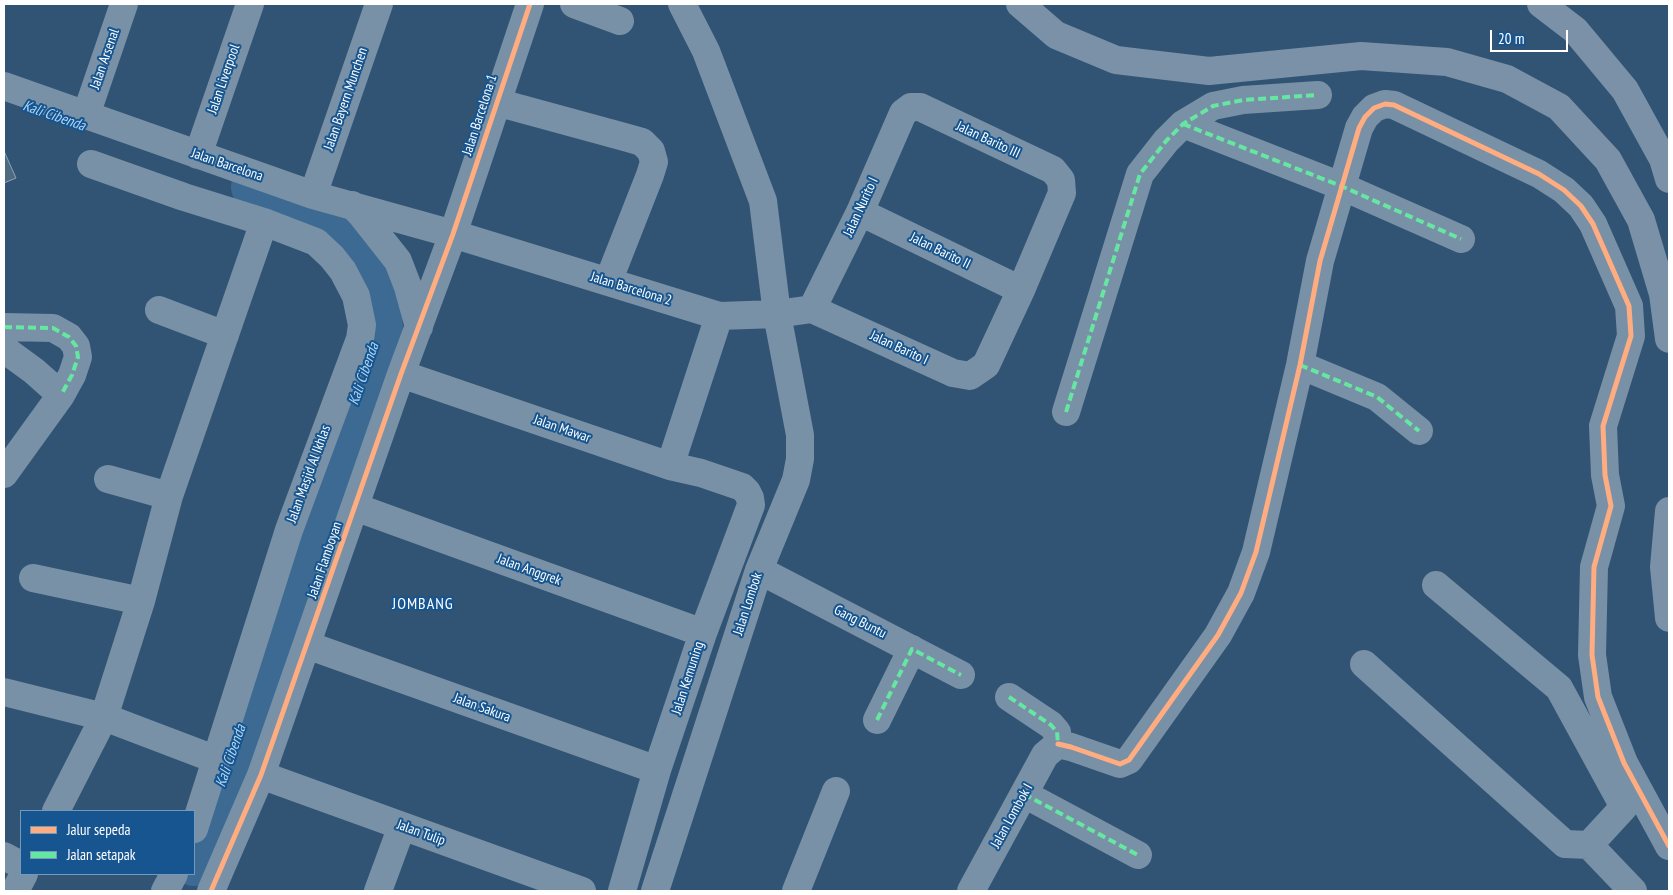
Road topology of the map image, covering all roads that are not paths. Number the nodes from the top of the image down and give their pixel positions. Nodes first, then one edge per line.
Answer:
1 (124, 4) edge
2 (250, 4) edge
3 (379, 4) edge
4 (530, 4) edge
5 (574, 4) edge
6 (682, 4) edge
7 (1020, 4) edge
8 (1541, 4) edge
9 (620, 21) dead end
10 (4, 86) edge
11 (1318, 95) dead end
12 (496, 102) junction
13 (911, 106) joint
14 (86, 115) junction
15 (1183, 124) junction
16 (198, 155) junction
17 (91, 164) dead end
18 (1669, 179) edge
19 (1341, 186) junction
20 (313, 195) junction
21 (352, 205) junction
22 (860, 212) junction
23 (264, 222) junction
24 (453, 234) junction
25 (1461, 239) dead end
26 (608, 282) junction
27 (1021, 290) junction
28 (812, 308) junction
29 (159, 310) dead end
30 (777, 314) junction
31 (719, 316) junction
32 (4, 326) edge
33 (418, 327) junction
34 (225, 335) junction
35 (1669, 339) edge
36 (4, 349) edge
37 (1300, 365) junction
38 (401, 374) junction
39 (61, 395) junction
40 (1066, 412) dead end
41 (1419, 431) dead end
42 (670, 466) junction
43 (4, 474) edge
44 (108, 479) dead end
45 (723, 482) joint
46 (169, 496) junction
47 (355, 507) junction
48 (1669, 511) edge
49 (759, 570) junction
50 (34, 578) dead end
51 (1436, 585) dead end
52 (141, 601) junction
53 (1669, 618) edge
54 (703, 633) junction
55 (307, 645) junction
56 (912, 649) junction
57 (1364, 664) dead end
58 (961, 675) dead end
59 (4, 692) edge
60 (1009, 697) dead end
61 (104, 717) junction
62 (877, 720) dead end
63 (1058, 744) junction
64 (217, 760) junction
65 (657, 770) junction
66 (261, 775) junction
67 (836, 791) dead end
68 (1024, 794) junction
69 (57, 810) edge
70 (195, 826) edge
71 (402, 826) junction
72 (1589, 845) junction
73 (1669, 846) edge
74 (1138, 855) dead end
75 (4, 856) edge
76 (20, 864) edge
77 (23, 875) edge
78 (173, 875) edge
79 (15, 891) edge
80 (165, 891) edge
81 (211, 891) edge
82 (378, 891) edge
83 (582, 891) edge
84 (622, 891) edge
85 (655, 891) edge
86 (796, 891) edge
87 (971, 891) edge
88 (1633, 891) edge

1 - 14 street, Jalan Arsenal
2 - 16 street, Jalan Liverpool
3 - 20 street, Jalan Bayern Munchen
4 - 12 street, Jalan Barcelona 1
5 - 9 street
6 - 30 street, Jalan Lombok
7 - 35 highway
8 - 18 highway
10 - 14 street, Jalan Barcelona
11 - 15 street
12 - 24 street, Jalan Barcelona 1
12 - 26 street
13 - 22 street, Jalan Nurito I
13 - 27 street, Jalan Barito III
14 - 16 street, Jalan Barcelona
15 - 19 street
15 - 40 street
16 - 20 street, Jalan Barcelona
17 - 23 street, Jalan Masjid Al Ikhlas
19 - 25 street
19 - 37 street
19 - 73 street
20 - 21 street, Jalan Barcelona
21 - 24 street, Jalan Barcelona
21 - 33 street
22 - 27 street, Jalan Barito II
22 - 28 street, Jalan Nurito I
23 - 34 street
23 - 64 street, Jalan Masjid Al Ikhlas
24 - 26 street, Jalan Barcelona 2
24 - 33 street, Jalan Flamboyan
26 - 31 street, Jalan Barcelona 2
27 - 28 street, Jalan Barito I
28 - 30 street, Jalan Barcelona 2
29 - 34 street
30 - 31 street, Jalan Barcelona 2
30 - 49 street, Jalan Lombok
31 - 42 street
32 - 39 street
33 - 38 street, Jalan Flamboyan
34 - 46 street
36 - 39 street
37 - 41 street
37 - 63 street
38 - 42 street, Jalan Mawar
38 - 47 street, Jalan Flamboyan
39 - 43 street
42 - 45 street, Jalan Mawar
44 - 46 street
45 - 54 street, Jalan Kemuning
46 - 52 street
47 - 54 street, Jalan Anggrek
47 - 55 street, Jalan Flamboyan
48 - 53 highway
49 - 56 street, Gang Buntu
49 - 85 street, Jalan Lombok
50 - 52 street
51 - 72 street
52 - 61 street
54 - 65 street, Jalan Kemuning
55 - 65 street, Jalan Sakura
55 - 66 street, Jalan Flamboyan
56 - 58 street, Gang Buntu
56 - 62 street
57 - 72 street
59 - 61 street
60 - 63 street
61 - 64 street
61 - 69 street
63 - 68 street, Jalan Lombok I
64 - 70 street, Jalan Masjid Al Ikhlas
65 - 84 street, Jalan Kemuning
66 - 71 street, Jalan Tulip
66 - 81 street, Jalan Flamboyan
67 - 86 street
68 - 74 street
68 - 87 street, Jalan Lombok I
71 - 82 street
71 - 83 street, Jalan Tulip
72 - 88 street
75 - 76 street
77 - 79 street
78 - 80 street

